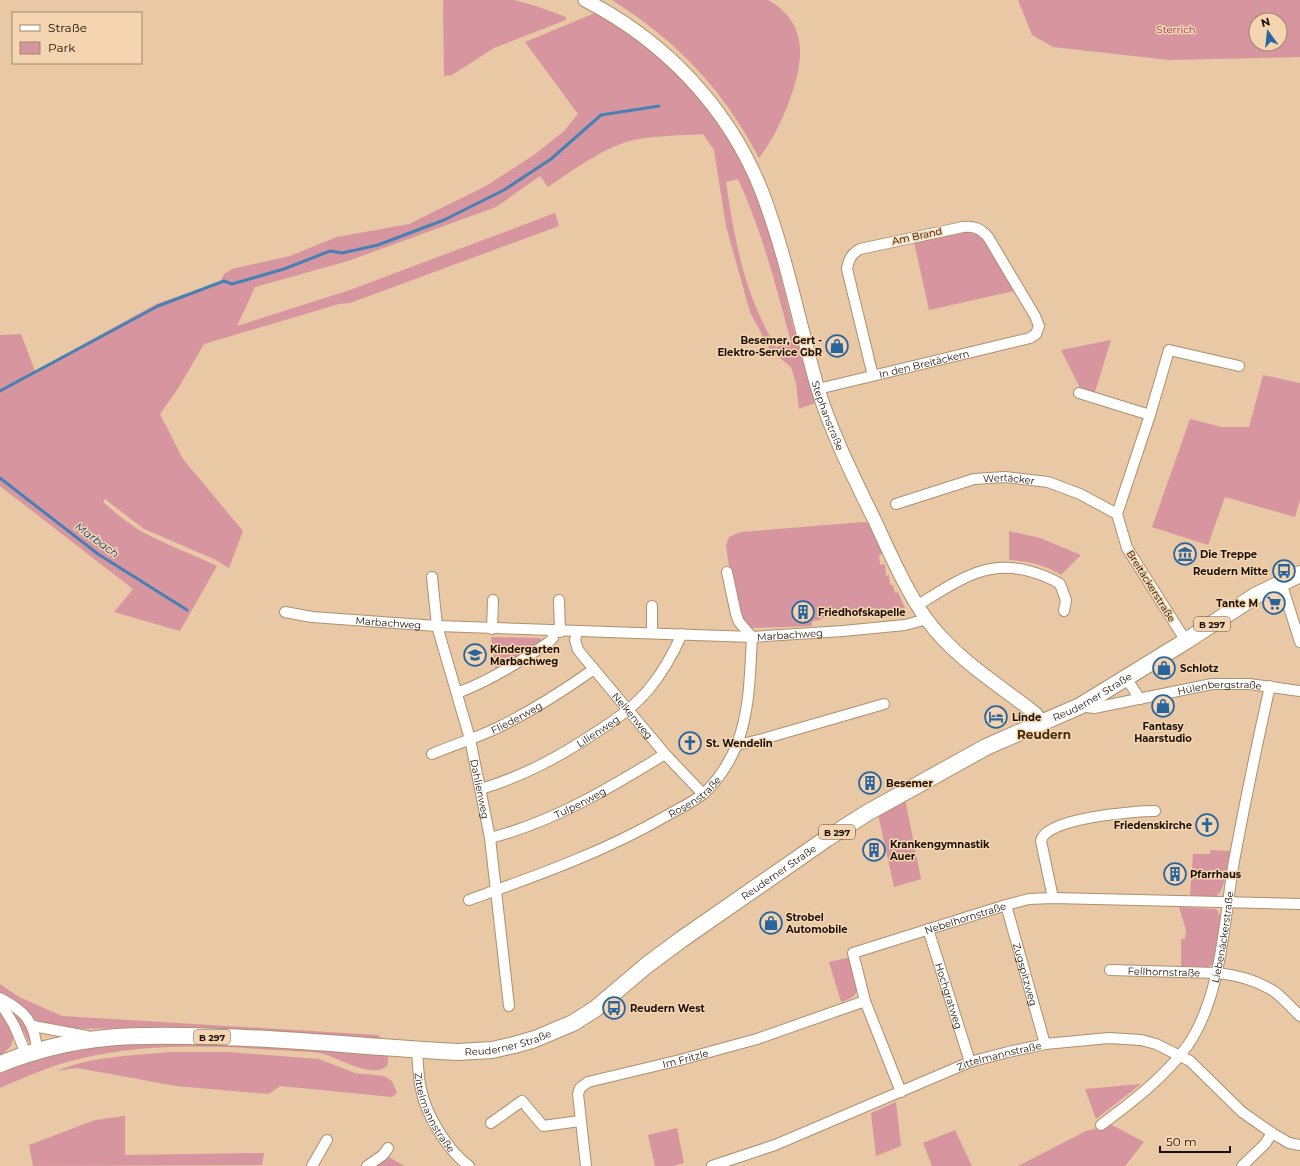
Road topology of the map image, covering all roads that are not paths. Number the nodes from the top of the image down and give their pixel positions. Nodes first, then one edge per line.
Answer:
1 (585, 0) edge
2 (1030, 338) joint
3 (1239, 366) dead end
4 (873, 376) junction
5 (818, 389) junction
6 (1079, 393) dead end
7 (1150, 415) junction
8 (896, 504) dead end
9 (1117, 514) junction
10 (727, 572) dead end
11 (1300, 574) edge
12 (432, 576) dead end
13 (1281, 582) junction
14 (492, 600) dead end
15 (559, 600) dead end
16 (918, 605) junction
17 (652, 606) dead end
18 (1064, 611) dead end
19 (285, 612) dead end
20 (927, 619) junction
21 (437, 626) junction
22 (492, 629) junction
23 (556, 632) junction
24 (577, 632) junction
25 (652, 633) junction
26 (682, 634) junction
27 (752, 637) junction
28 (1186, 641) junction
29 (1300, 642) edge
30 (594, 669) junction
31 (1126, 678) junction
32 (1270, 686) junction
33 (1300, 691) edge
34 (457, 693) junction
35 (1140, 699) junction
36 (884, 704) dead end
37 (1080, 706) junction
38 (628, 711) junction
39 (1042, 722) junction
40 (470, 739) junction
41 (737, 745) junction
42 (432, 754) dead end
43 (665, 754) junction
44 (481, 789) junction
45 (703, 794) junction
46 (1155, 811) dead end
47 (490, 838) junction
48 (496, 890) junction
49 (1053, 898) junction
50 (468, 900) dead end
51 (1227, 903) junction
52 (1300, 904) edge
53 (1006, 905) junction
54 (928, 929) junction
55 (1110, 970) dead end
56 (1217, 972) junction
57 (0, 998) edge
58 (865, 1001) junction
59 (0, 1002) edge
60 (509, 1006) dead end
61 (1300, 1016) edge
62 (33, 1026) junction
63 (97, 1038) junction
64 (1045, 1044) junction
65 (417, 1050) junction
66 (32, 1052) junction
67 (1179, 1055) junction
68 (970, 1062) junction
69 (0, 1064) edge
70 (901, 1092) junction
71 (580, 1121) junction
72 (491, 1123) dead end
73 (1101, 1125) dead end
74 (1272, 1133) junction
75 (327, 1140) dead end
76 (1300, 1145) edge
77 (388, 1148) dead end
78 (312, 1166) edge
79 (367, 1166) edge
80 (469, 1166) edge
81 (586, 1166) edge
82 (712, 1166) edge
83 (1242, 1166) edge

1 - 5 street, Stephanstraße
2 - 4 street, In den Breitäckern
2 - 4 street, Am Brand
3 - 7 street
4 - 5 street, In den Breitäckern
5 - 16 street, Stephanstraße
6 - 7 street
7 - 9 street
8 - 9 street, Wertäcker
9 - 28 street, Breitäckerstraße
10 - 27 street
11 - 13 main road, Reuderner Straße / B 297
12 - 21 street, Dahlienweg
13 - 28 main road, Reuderner Straße / B 297
13 - 29 street
14 - 22 street
15 - 23 street
16 - 18 street
16 - 20 street, Stephanstraße
17 - 25 street
19 - 21 street, Marbachweg
20 - 27 street, Marbachweg
20 - 39 street, Stephanstraße
21 - 22 street, Marbachweg
21 - 34 street, Dahlienweg
22 - 23 street, Marbachweg
23 - 24 street, Marbachweg
23 - 34 street
24 - 25 street, Marbachweg
24 - 30 street, Nelkenweg
25 - 26 street, Marbachweg
26 - 27 street, Marbachweg
26 - 38 street, Lilienweg
27 - 41 street, Rosenstraße
28 - 31 main road, Reuderner Straße / B 297
30 - 38 street, Nelkenweg
30 - 40 street, Fliederweg
31 - 35 street
31 - 37 main road, Reuderner Straße / B 297
32 - 33 street, Hülenbergstraße
32 - 35 street, Hülenbergstraße
32 - 51 street, Liebenäckerstraße
34 - 40 street, Dahlienweg
35 - 37 street, Hülenbergstraße
36 - 41 street
37 - 39 main road, Reuderner Straße / B 297
38 - 43 street, Nelkenweg
38 - 44 street, Lilienweg
39 - 65 main road, Reuderner Straße / B 297
40 - 42 street, Fliederweg
40 - 44 street, Dahlienweg
41 - 45 street, Rosenstraße
43 - 45 street, Nelkenweg
43 - 47 street, Tulpenweg
44 - 47 street, Dahlienweg
45 - 48 street, Rosenstraße
46 - 49 street
47 - 48 street, Dahlienweg
48 - 50 street, Rosenstraße
48 - 60 street, Dahlienweg
49 - 51 street, Nebelhornstraße
49 - 53 street, Nebelhornstraße
51 - 52 street, Nebelhornstraße
51 - 56 street, Liebenäckerstraße
53 - 54 street, Nebelhornstraße
53 - 64 street, Zugspitzweg
54 - 58 street, Nebelhornstraße
54 - 68 street, Hochgratweg
55 - 56 street, Fellhornstraße
56 - 61 street, Fellhornstraße
56 - 67 street, Liebenäckerstraße
57 - 62 street
58 - 70 street, Nebelhornstraße
58 - 71 street, Im Fritzle
59 - 66 street
62 - 63 street
62 - 66 street
63 - 65 main road, Reuderner Straße / B 297
63 - 66 main road, B 297
64 - 67 street, Zittelmannstraße
64 - 68 street, Zittelmannstraße
65 - 80 street, Zittelmannstraße
66 - 69 main road, B 297
67 - 73 street, Liebenäckerstraße
67 - 74 street, Zittelmannstraße
68 - 70 street, Zittelmannstraße
70 - 82 street, Zittelmannstraße
71 - 72 street
71 - 81 street, Im Fritzle
74 - 76 street, Zittelmannstraße
74 - 83 street
75 - 78 street
77 - 79 street

